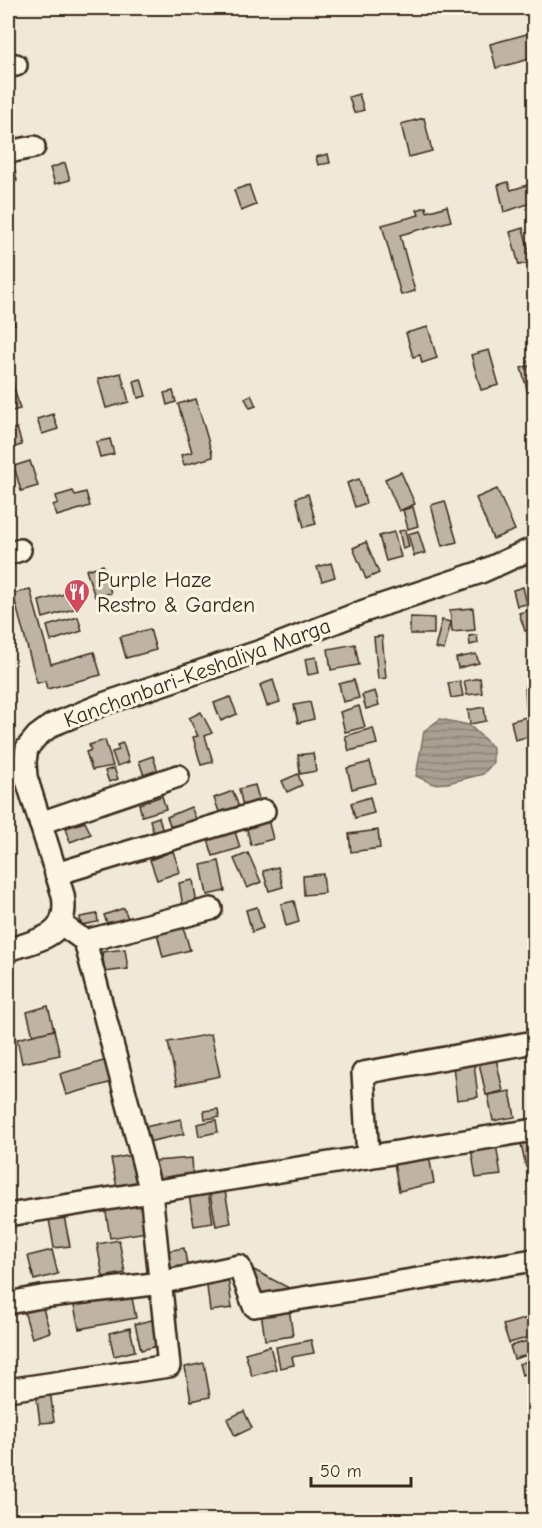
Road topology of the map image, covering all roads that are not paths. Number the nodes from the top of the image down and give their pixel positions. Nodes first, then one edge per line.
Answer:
1 (34, 147) dead end
2 (8, 152) edge
3 (534, 548) edge
4 (178, 776) dead end
5 (264, 811) dead end
6 (40, 823) junction
7 (56, 874) junction
8 (211, 909) dead end
9 (61, 924) junction
10 (85, 941) junction
11 (8, 950) edge
12 (534, 1042) edge
13 (534, 1130) edge
14 (368, 1156) junction
15 (151, 1192) junction
16 (8, 1215) edge
17 (534, 1260) edge
18 (159, 1284) junction
19 (8, 1303) edge
20 (8, 1390) edge

1 - 2 street
3 - 6 street, Kanchanbari-Keshaliya Marga
4 - 6 street
5 - 7 street
6 - 7 street, Kanchanbari-Keshaliya Marga
7 - 9 street, Kanchanbari-Keshaliya Marga
8 - 10 street
9 - 10 street
9 - 11 street
10 - 15 street
12 - 14 street
13 - 14 street
14 - 15 street
15 - 16 street
15 - 18 street
17 - 18 street
18 - 19 street
18 - 20 street

